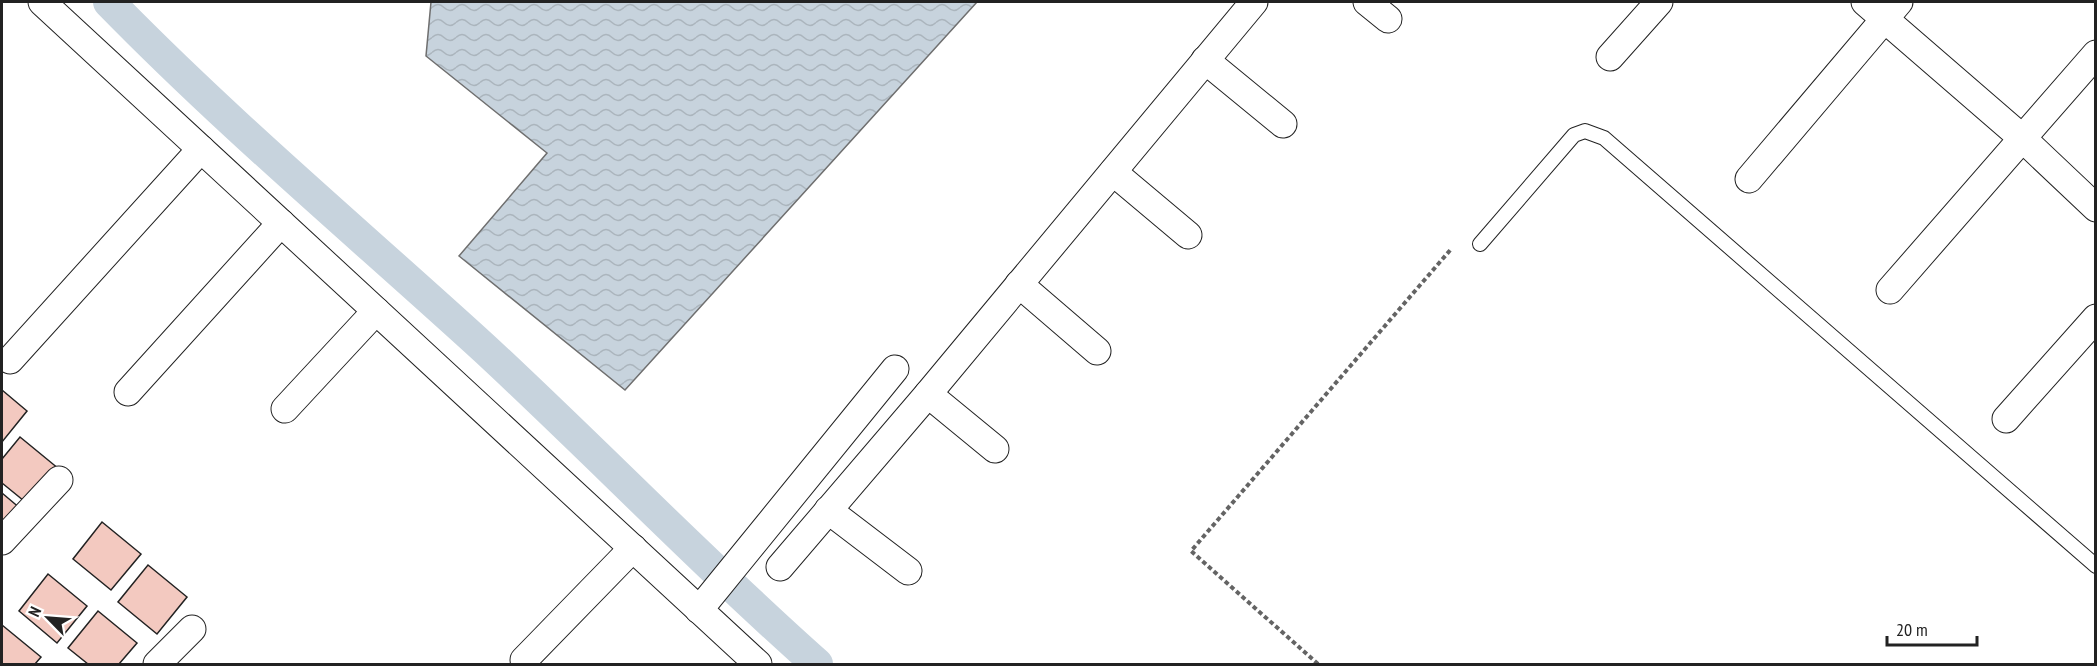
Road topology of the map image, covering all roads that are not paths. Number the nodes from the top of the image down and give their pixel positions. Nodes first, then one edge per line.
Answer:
1 (42, 2) edge
2 (1254, 2) edge
3 (1368, 2) edge
4 (1659, 2) edge
5 (1883, 7) edge
6 (1388, 19) dead end
7 (2096, 54) edge
8 (1610, 57) dead end
9 (1205, 60) junction
10 (1283, 124) dead end
11 (2021, 137) junction
12 (201, 149) junction
13 (1113, 172) junction
14 (1749, 180) dead end
15 (2096, 208) edge
16 (281, 223) junction
17 (1188, 235) dead end
18 (1480, 244) dead end
19 (1019, 284) junction
20 (1890, 290) dead end
21 (376, 310) junction
22 (2096, 318) edge
23 (1096, 351) dead end
24 (10, 360) dead end
25 (895, 369) dead end
26 (128, 392) dead end
27 (928, 394) junction
28 (285, 409) dead end
29 (2006, 419) dead end
30 (995, 450) dead end
31 (59, 480) dead end
32 (828, 510) junction
33 (2, 541) edge
34 (633, 548) junction
35 (2096, 566) edge
36 (780, 567) dead end
37 (908, 571) dead end
38 (699, 610) junction
39 (192, 629) dead end
40 (524, 660) dead end
41 (157, 664) edge
42 (758, 664) edge

1 - 12 street
2 - 9 street
3 - 6 street
4 - 8 street
5 - 11 street
5 - 14 street
7 - 11 street
9 - 10 street
9 - 13 street
11 - 15 street
11 - 20 street
12 - 16 street
12 - 24 street
13 - 17 street
13 - 19 street
16 - 21 street
16 - 26 street
18 - 35 lane
19 - 23 street
19 - 27 street
21 - 28 street
21 - 34 street
22 - 29 street
25 - 38 street
27 - 30 street
27 - 32 street
31 - 33 street
32 - 36 street
32 - 37 street
34 - 38 street
34 - 40 street
38 - 42 street
39 - 41 street

